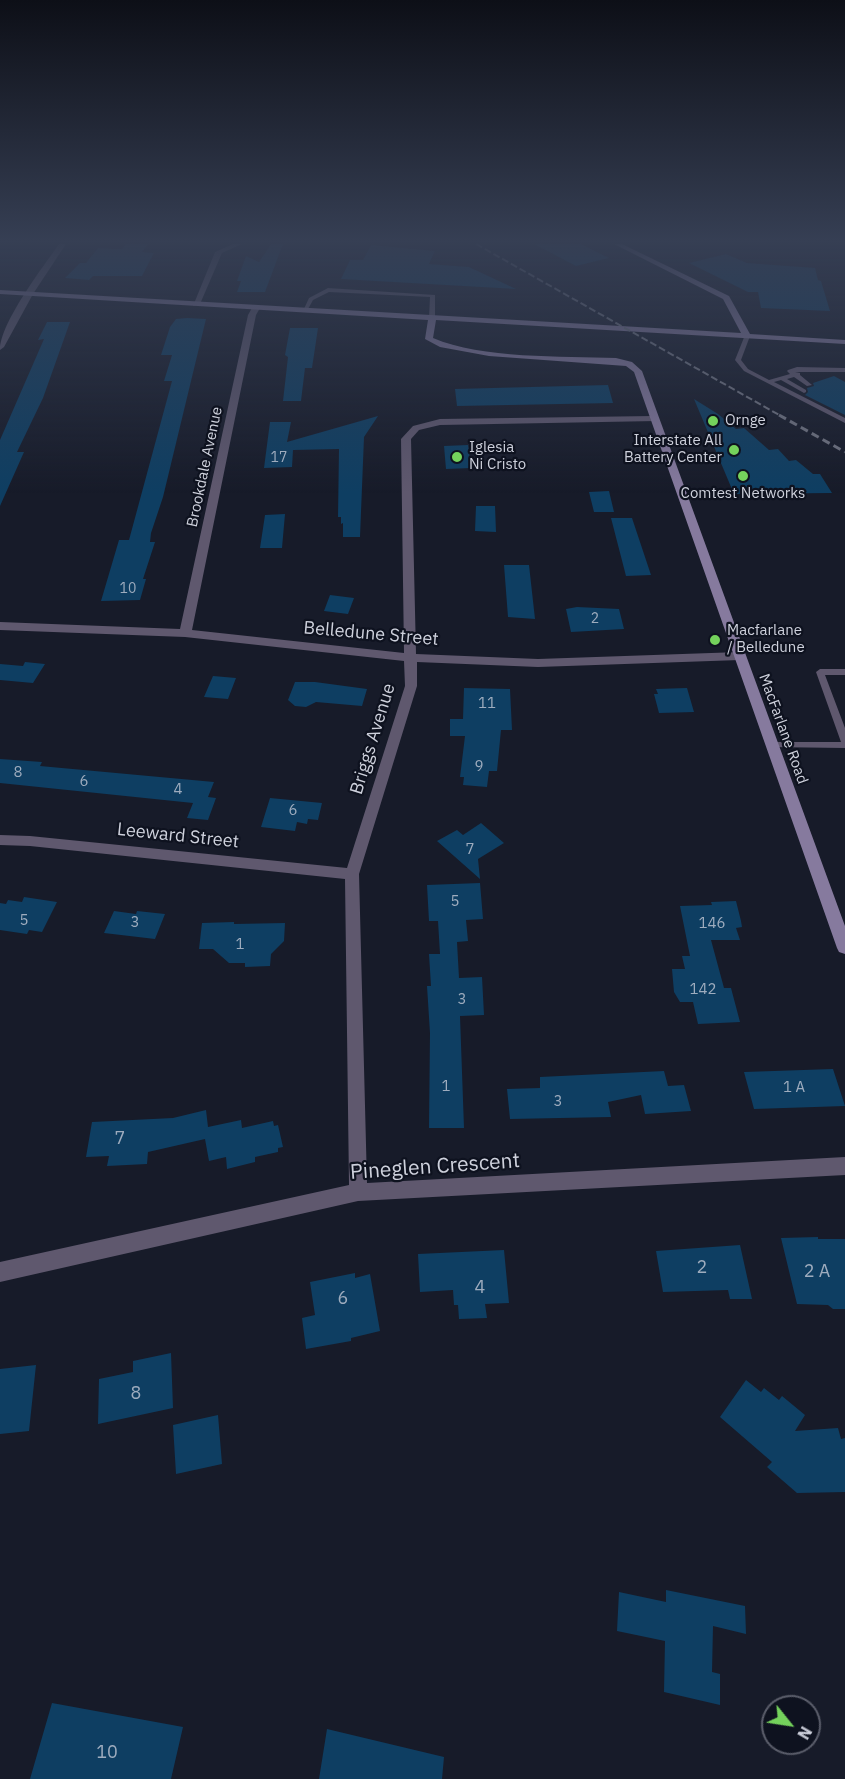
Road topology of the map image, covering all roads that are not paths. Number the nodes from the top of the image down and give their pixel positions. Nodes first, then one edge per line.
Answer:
1 (11, 327) edge
2 (249, 327) edge
3 (431, 327) edge
4 (590, 327) edge
5 (742, 327) edge
6 (747, 336) junction
7 (845, 342) edge
8 (0, 347) edge
9 (845, 370) edge
10 (792, 373) junction
11 (781, 378) junction
12 (767, 382) junction
13 (809, 385) dead end
14 (804, 391) dead end
15 (653, 419) junction
16 (845, 421) edge
17 (0, 626) edge
18 (185, 633) junction
19 (740, 656) junction
20 (411, 658) junction
21 (845, 672) edge
22 (845, 743) edge
23 (771, 745) junction
24 (0, 840) edge
25 (352, 874) junction
26 (845, 948) edge
27 (845, 1167) edge
28 (358, 1192) junction
29 (0, 1272) edge

1 - 8 street
2 - 18 street, Brookdale Avenue
3 - 15 street, MacFarlane Road
4 - 6 street
5 - 6 street
6 - 7 street
6 - 12 lane
9 - 10 lane
10 - 11 lane
10 - 13 lane
11 - 12 lane
11 - 14 lane
12 - 16 lane
15 - 19 street, MacFarlane Road
15 - 20 street, Briggs Avenue
17 - 18 street, Belledune Street
18 - 20 street, Belledune Street
19 - 20 street, Belledune Street
19 - 23 street, MacFarlane Road
20 - 25 street, Briggs Avenue
21 - 22 lane
22 - 23 lane
23 - 26 street, MacFarlane Road
24 - 25 street, Leeward Street
25 - 28 street, Briggs Avenue
27 - 28 street, Pineglen Crescent
28 - 29 street, Pineglen Crescent

